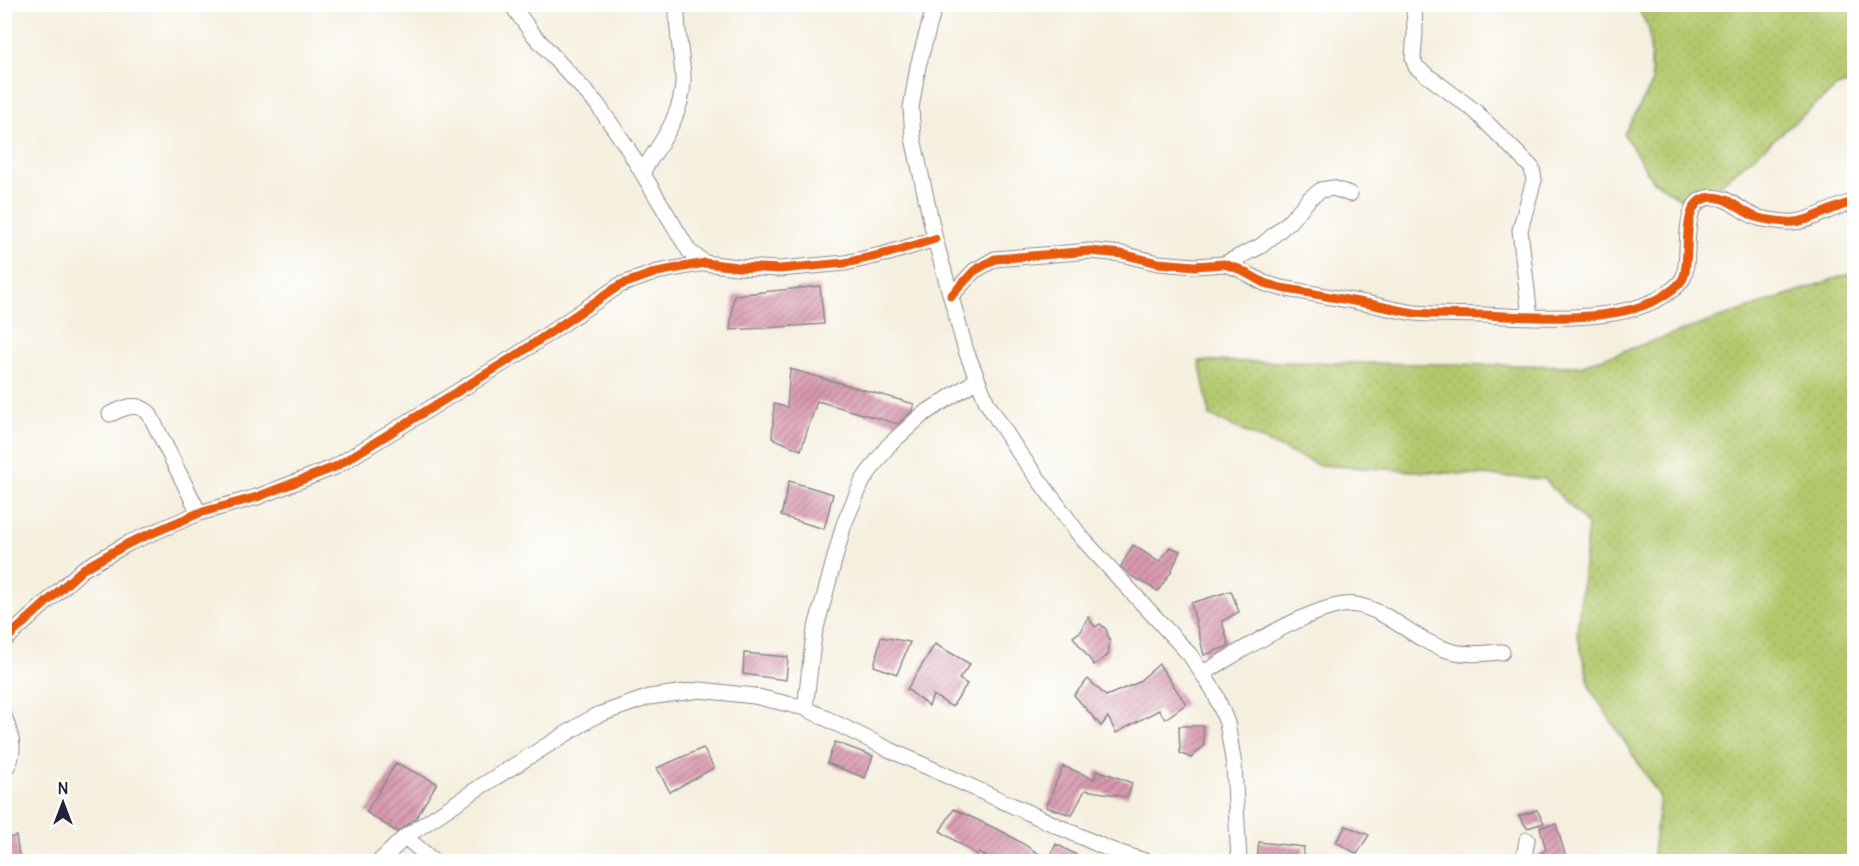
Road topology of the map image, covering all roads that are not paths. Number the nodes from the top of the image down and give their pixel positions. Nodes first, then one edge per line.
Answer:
1 (511, 4) edge
2 (677, 4) edge
3 (935, 4) edge
4 (1414, 4) edge
5 (642, 172) junction
6 (1350, 194) dead end
7 (1854, 202) edge
8 (935, 239) junction
9 (705, 263) junction
10 (1224, 264) junction
11 (951, 296) junction
12 (1530, 317) junction
13 (977, 380) junction
14 (110, 414) dead end
15 (199, 513) junction
16 (4, 641) edge
17 (1502, 652) dead end
18 (1203, 674) junction
19 (805, 708) junction
20 (4, 716) edge
21 (4, 771) edge
22 (405, 837) junction
23 (1527, 840) dead end
24 (379, 861) edge
25 (435, 861) edge
26 (1148, 861) edge
27 (1239, 861) edge
28 (1523, 861) edge

1 - 5 street
2 - 5 street
3 - 8 street
4 - 12 street
5 - 9 street
6 - 10 street
7 - 12 street
8 - 9 street
8 - 11 street
9 - 15 street
10 - 11 street
10 - 12 street
11 - 13 street
13 - 18 street
13 - 19 street
14 - 15 street
15 - 16 street
17 - 18 street
18 - 27 street
19 - 22 street
19 - 26 street
20 - 21 street
22 - 24 street
22 - 25 street
23 - 28 street

